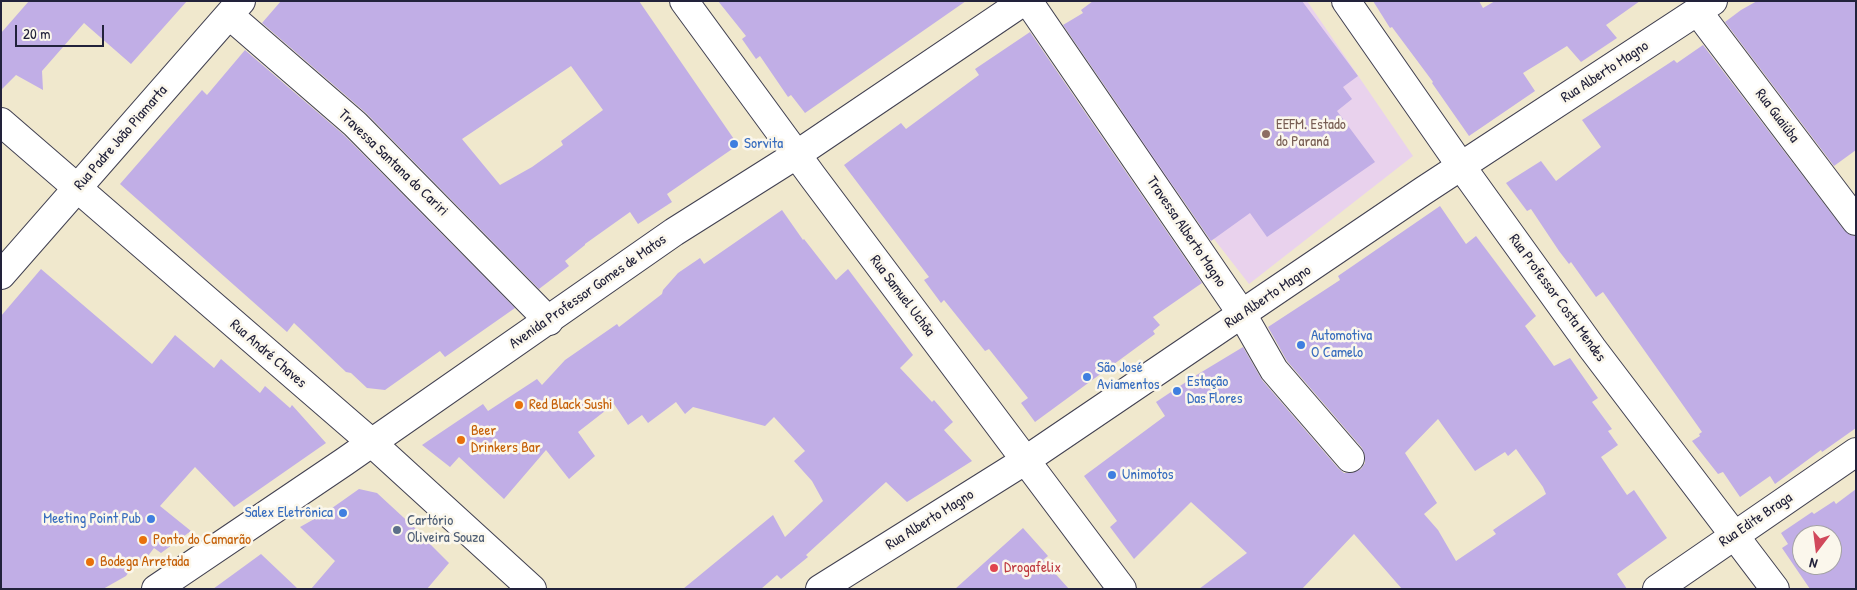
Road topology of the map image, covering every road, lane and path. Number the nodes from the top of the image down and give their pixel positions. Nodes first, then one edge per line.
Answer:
1 (684, 1) edge
2 (1026, 1) edge
3 (1346, 1) edge
4 (1705, 7) edge
5 (235, 8) edge
6 (1, 122) edge
7 (796, 155) junction
8 (1461, 166) junction
9 (77, 188) junction
10 (1848, 193) edge
11 (1856, 221) edge
12 (1, 275) edge
13 (1242, 314) junction
14 (549, 320) junction
15 (372, 443) junction
16 (1856, 452) edge
17 (1350, 458) dead end
18 (1026, 460) junction
19 (1735, 534) junction
20 (156, 589) edge
21 (532, 589) edge
22 (820, 589) edge
23 (1122, 589) edge
24 (1657, 589) edge
25 (1775, 589) edge

1 - 7 street, Rua Samuel Uchôa
2 - 7 street, Avenida Professor Gomes de Matos
2 - 13 street, Travessa Alberto Magno
3 - 8 street, Rua Professor Costa Mendes
4 - 8 street, Rua Alberto Magno
4 - 10 street, Rua Guaiúba
5 - 9 street, Rua Padre João Piamarta
5 - 14 street, Travessa Santana do Cariri
6 - 9 street, Rua André Chaves
7 - 14 street, Avenida Professor Gomes de Matos
7 - 18 street, Rua Samuel Uchôa
8 - 13 street, Rua Alberto Magno
8 - 19 street, Rua Professor Costa Mendes
9 - 12 street, Rua Padre João Piamarta
9 - 15 street, Rua André Chaves
10 - 11 street, Rua Guaiúba
13 - 17 street, Travessa Alberto Magno
13 - 18 street, Rua Alberto Magno
14 - 15 street, Avenida Professor Gomes de Matos
15 - 20 street, Avenida Professor Gomes de Matos
15 - 21 street, Rua André Chaves
16 - 19 street, Rua Edite Braga
18 - 22 street, Rua Alberto Magno
18 - 23 street, Rua Samuel Uchôa
19 - 24 street, Rua Edite Braga
19 - 25 street, Rua Professor Costa Mendes

